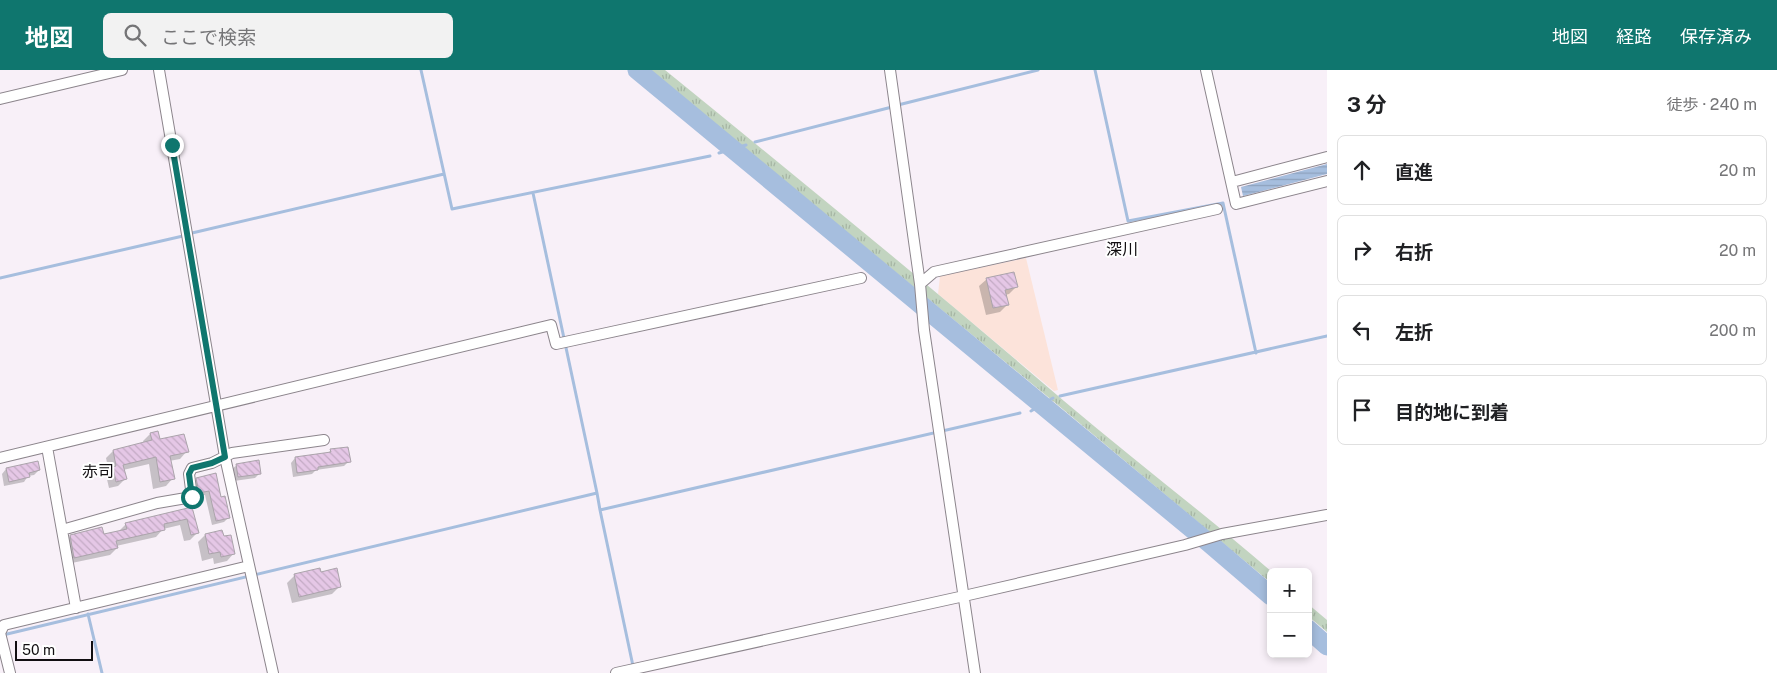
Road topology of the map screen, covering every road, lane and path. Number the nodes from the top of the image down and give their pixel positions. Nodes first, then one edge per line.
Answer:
1 (122, 70) edge
2 (159, 70) edge
3 (890, 70) edge
4 (1206, 70) edge
5 (0, 99) edge
6 (1327, 157) edge
7 (1327, 181) edge
8 (1232, 182) junction
9 (1217, 209) dead end
10 (861, 278) dead end
11 (920, 284) junction
12 (216, 406) junction
13 (324, 440) dead end
14 (47, 446) junction
15 (225, 457) junction
16 (0, 458) edge
17 (1327, 515) edge
18 (62, 530) junction
19 (251, 572) junction
20 (964, 596) junction
21 (76, 608) junction
22 (1, 637) edge
23 (10, 673) edge
24 (273, 673) edge
25 (616, 673) edge
26 (975, 673) edge

1 - 5 street
2 - 12 street
3 - 11 street
4 - 8 street
6 - 8 street
7 - 8 street
9 - 11 street
10 - 12 street
11 - 20 street
12 - 14 street
12 - 15 street
13 - 15 street
14 - 16 street
14 - 18 street
15 - 18 street
15 - 19 street
17 - 20 street
18 - 21 street
19 - 21 street
19 - 24 street
20 - 25 street
20 - 26 street
21 - 22 street
22 - 23 street

